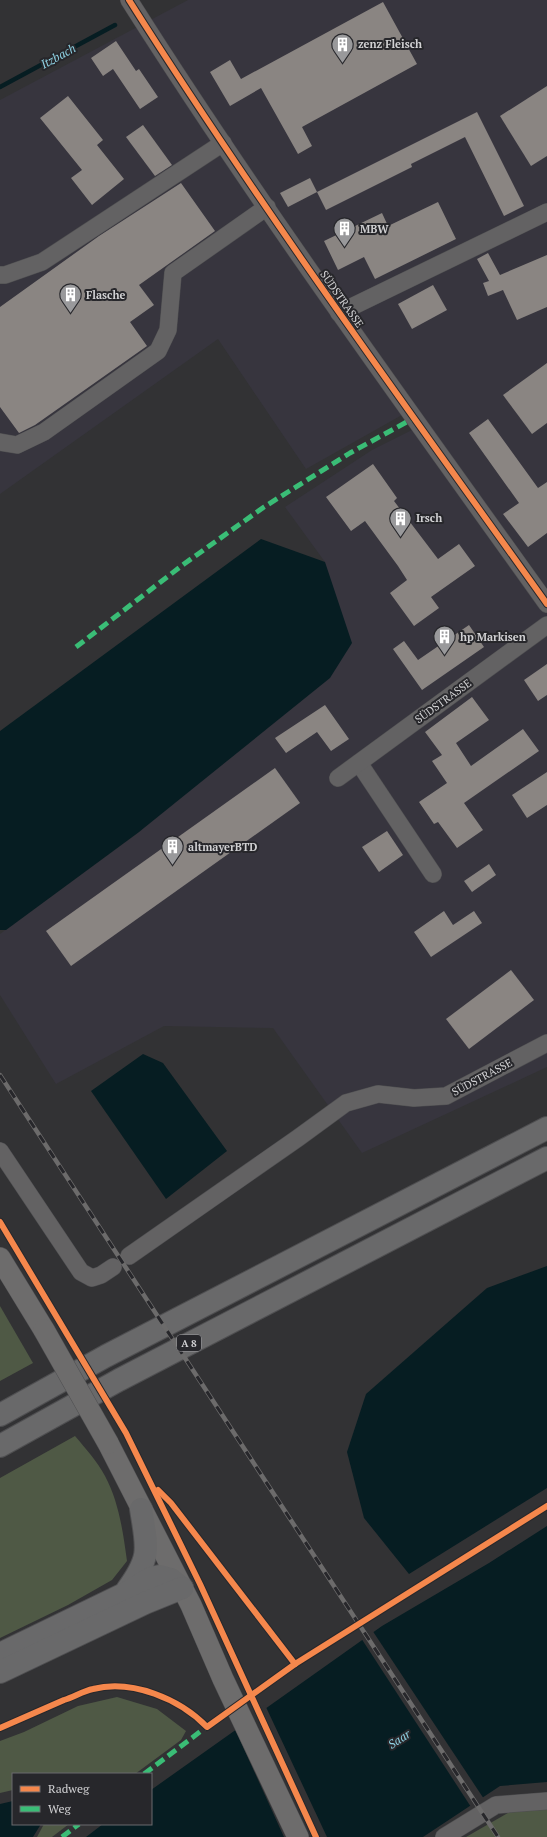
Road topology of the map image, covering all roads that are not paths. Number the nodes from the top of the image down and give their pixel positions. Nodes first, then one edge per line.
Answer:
1 (129, 0) edge
2 (223, 143) junction
3 (267, 208) junction
4 (547, 212) edge
5 (0, 275) edge
6 (339, 313) junction
7 (0, 442) edge
8 (547, 604) edge
9 (547, 625) edge
10 (360, 763) junction
11 (338, 778) dead end
12 (433, 874) dead end
13 (547, 1043) edge
14 (547, 1128) edge
15 (0, 1151) edge
16 (547, 1158) edge
17 (129, 1256) dead end
18 (0, 1258) edge
19 (113, 1267) dead end
20 (0, 1415) edge
21 (0, 1446) edge
22 (141, 1508) junction
23 (182, 1588) junction
24 (124, 1594) junction
25 (0, 1654) edge
26 (0, 1672) edge
27 (547, 1801) edge
28 (298, 1837) edge
29 (444, 1837) edge

1 - 2 street, SÜDSTRASSE
2 - 3 street, SÜDSTRASSE
2 - 5 street
3 - 6 street, SÜDSTRASSE
3 - 7 street
4 - 6 street
6 - 8 street, SÜDSTRASSE
9 - 10 street, SÜDSTRASSE
10 - 11 street, SÜDSTRASSE
10 - 12 street
13 - 17 street, SÜDSTRASSE
14 - 20 highway, A 8
15 - 19 street
16 - 21 highway, A 8
18 - 22 main road, bridge
22 - 23 main road
22 - 24 highway
23 - 24 highway
23 - 26 highway
23 - 28 main road
24 - 25 highway
27 - 29 street

